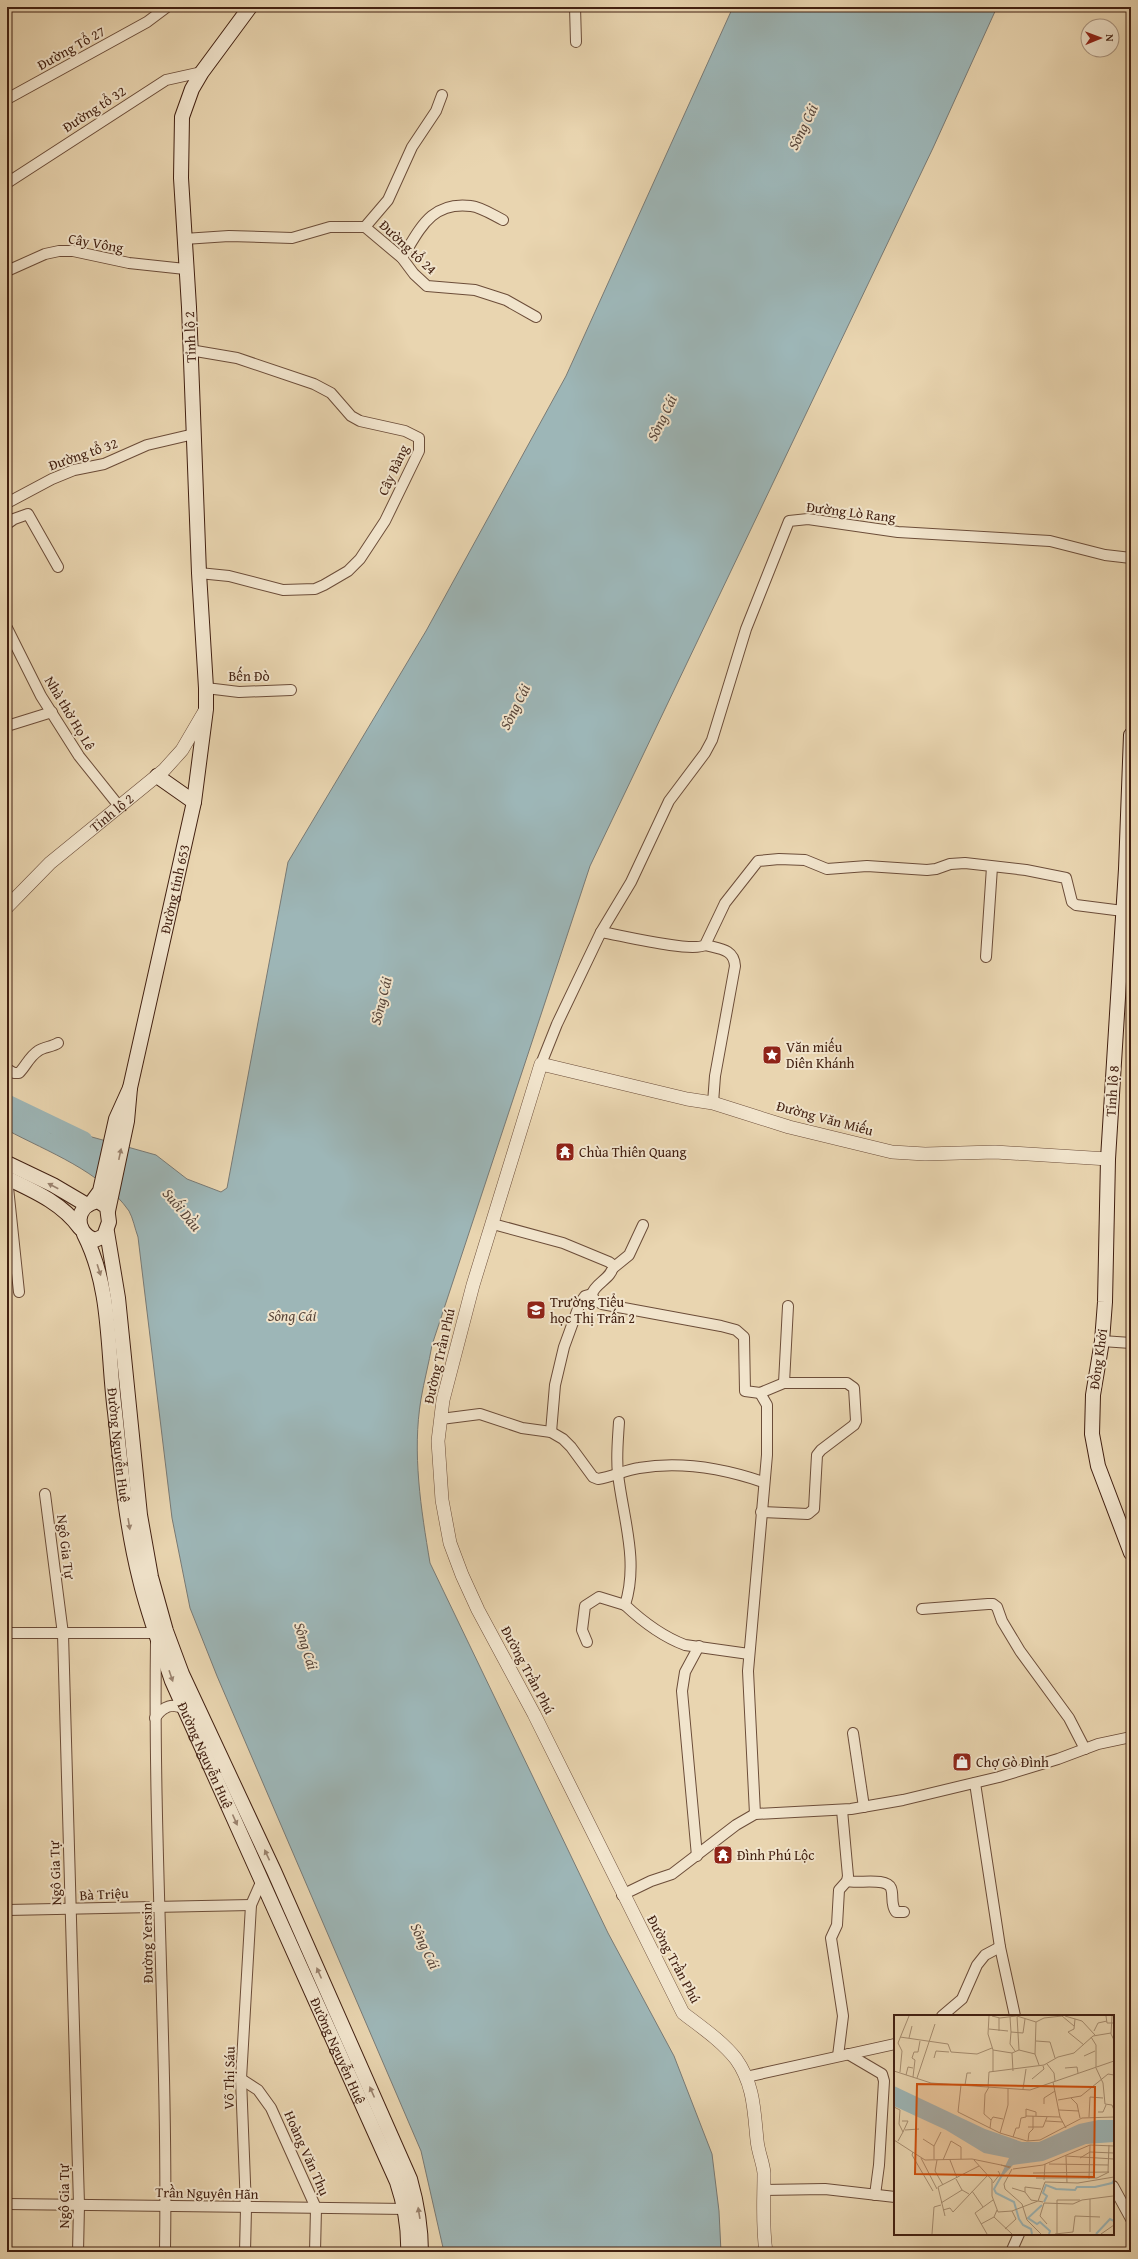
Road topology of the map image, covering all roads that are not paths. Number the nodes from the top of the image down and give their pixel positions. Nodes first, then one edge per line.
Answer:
1 (167, 7) edge
2 (250, 7) edge
3 (575, 7) edge
4 (576, 42) dead end
5 (202, 72) junction
6 (442, 95) dead end
7 (7, 99) edge
8 (7, 182) edge
9 (502, 220) dead end
10 (365, 227) junction
11 (184, 239) junction
12 (402, 258) junction
13 (185, 269) junction
14 (7, 272) edge
15 (536, 317) dead end
16 (190, 350) junction
17 (194, 434) junction
18 (7, 502) edge
19 (7, 524) edge
20 (1131, 558) edge
21 (58, 567) dead end
22 (199, 573) junction
23 (7, 628) edge
24 (206, 688) junction
25 (291, 690) dead end
26 (206, 709) junction
27 (52, 712) junction
28 (7, 726) edge
29 (1131, 735) edge
30 (157, 776) junction
31 (194, 802) junction
32 (119, 806) junction
33 (992, 867) junction
34 (1126, 905) edge
35 (7, 907) edge
36 (601, 932) junction
37 (705, 945) junction
38 (986, 957) dead end
39 (58, 1043) dead end
40 (541, 1064) junction
41 (7, 1069) edge
42 (713, 1102) junction
43 (1108, 1159) junction
44 (7, 1163) edge
45 (7, 1178) edge
46 (107, 1186) junction
47 (90, 1204) junction
48 (108, 1211) junction
49 (493, 1224) junction
50 (643, 1225) dead end
51 (82, 1231) junction
52 (107, 1232) junction
53 (613, 1268) junction
54 (19, 1292) dead end
55 (592, 1294) junction
56 (788, 1306) dead end
57 (1102, 1341) junction
58 (1131, 1344) edge
59 (784, 1383) junction
60 (760, 1393) junction
61 (129, 1409) junction
62 (114, 1410) junction
63 (441, 1419) junction
64 (619, 1422) dead end
65 (551, 1432) junction
66 (618, 1473) junction
67 (763, 1482) junction
68 (45, 1494) dead end
69 (761, 1512) junction
70 (1131, 1553) edge
71 (625, 1605) junction
72 (922, 1609) dead end
73 (161, 1632) junction
74 (7, 1633) edge
75 (63, 1634) junction
76 (587, 1642) dead end
77 (699, 1646) junction
78 (749, 1654) junction
79 (186, 1710) junction
80 (155, 1718) junction
81 (853, 1733) dead end
82 (1131, 1737) edge
83 (1085, 1749) junction
84 (975, 1783) junction
85 (864, 1807) junction
86 (842, 1810) junction
87 (754, 1814) junction
88 (697, 1856) junction
89 (274, 1871) junction
90 (262, 1880) junction
91 (847, 1881) junction
92 (622, 1895) junction
93 (161, 1905) junction
94 (251, 1905) junction
95 (70, 1909) junction
96 (7, 1910) edge
97 (904, 1912) dead end
98 (1000, 1947) junction
99 (943, 2015) edge
100 (1015, 2015) edge
101 (894, 2044) edge
102 (848, 2054) junction
103 (838, 2056) junction
104 (746, 2076) junction
105 (241, 2079) junction
106 (1114, 2188) edge
107 (763, 2190) junction
108 (875, 2195) junction
109 (894, 2197) edge
110 (7, 2204) edge
111 (79, 2205) junction
112 (166, 2206) junction
113 (246, 2208) junction
114 (316, 2208) junction
115 (406, 2209) junction
116 (1131, 2219) edge
117 (1019, 2235) edge
118 (78, 2252) edge
119 (165, 2252) edge
120 (245, 2252) edge
121 (316, 2252) edge
122 (408, 2252) edge
123 (421, 2252) edge
124 (766, 2252) edge
125 (1011, 2252) edge

1 - 7 street, Đường Tổ 27
2 - 5 main road, Tỉnh lộ 2
3 - 4 street
5 - 8 street, Đường tổ 32
5 - 11 main road, Tỉnh lộ 2
6 - 10 street
9 - 12 street
10 - 11 street, Đường tổ 24
10 - 12 street, Đường tổ 24
11 - 13 main road, Tỉnh lộ 2
12 - 15 street, Đường tổ 24
13 - 14 street, Cây Vông
13 - 16 main road, Tỉnh lộ 2
16 - 17 main road, Tỉnh lộ 2
16 - 22 street, Cây Bàng
17 - 18 street, Đường tổ 32
17 - 22 main road, Tỉnh lộ 2
19 - 21 street
20 - 36 street, Đường Lò Rang
22 - 24 main road, Tỉnh lộ 2
23 - 27 street, Nhà thờ Họ Lê
24 - 25 street, Bến Đò
24 - 26 main road, Đường tỉnh 653
26 - 30 street, Tỉnh lộ 2
26 - 31 main road, Đường tỉnh 653
27 - 28 street
27 - 32 street, Nhà thờ Họ Lê
29 - 34 main road, Tỉnh lộ 8
30 - 31 main road
30 - 32 street, Tỉnh lộ 2
31 - 46 main road, Đường tỉnh 653
32 - 35 street, Tỉnh lộ 2
33 - 34 street
33 - 37 street
33 - 38 street
34 - 43 main road, Tỉnh lộ 8
36 - 37 street
36 - 40 street
37 - 42 street
39 - 41 street
40 - 42 street, Đường Văn Miếu
40 - 49 street, Đường Trần Phú
42 - 43 street, Đường Văn Miếu
43 - 57 main road, Đồng Khởi
47 -> 44 main road
45 - 51 main road, Đường Nguyễn Huệ
45 - 54 street
46 - 47 main road, Đường tỉnh 653
46 - 48 main road, Đường tỉnh 653
47 - 48 main road
47 - 51 main road
48 - 52 main road
49 - 53 street
49 - 63 street, Đường Trần Phú
50 - 53 street
51 - 52 main road
51 -> 62 main road, Đường Nguyễn Huệ
52 - 61 main road, Đường Nguyễn Huệ
53 - 55 street
55 - 60 street
55 - 65 street
56 - 59 street
57 - 58 street
57 - 70 main road, Đồng Khởi
59 - 60 street
59 - 69 street
60 - 67 street
61 - 62 main road
61 - 73 main road, Đường Nguyễn Huệ
62 -> 73 main road, Đường Nguyễn Huệ
63 - 65 street
63 - 92 street, Đường Trần Phú
64 - 66 street
65 - 66 street
66 - 67 street
66 - 71 street
67 - 69 street
68 - 75 street, Ngô Gia Tự
69 - 78 street
71 - 76 street
71 - 77 street
72 - 83 street
73 - 75 street
73 -> 79 main road, Đường Nguyễn Huệ
73 - 80 street, Đường Yersin
89 -> 73 main road, Đường Nguyễn Huệ
74 - 75 street
75 - 95 street, Ngô Gia Tự
77 - 78 street
77 - 88 street
78 - 87 street
79 - 80 street
79 -> 90 main road, Đường Nguyễn Huệ
80 - 93 street, Đường Yersin
81 - 85 street
82 - 83 street
83 - 84 street
84 - 85 street
84 - 98 street
85 - 86 street
86 - 87 street
86 - 91 street
87 - 88 street
88 - 92 street
89 - 90 main road
123 -> 89 main road, Đường Nguyễn Huệ
90 - 94 street
90 - 115 main road, Đường Nguyễn Huệ
91 - 97 street
91 - 103 street
92 - 104 street, Đường Trần Phú
93 - 94 street, Bà Triệu
93 - 95 street, Bà Triệu
93 - 112 street, Đường Yersin
94 - 105 street, Võ Thị Sáu
95 - 96 street, Bà Triệu
95 - 111 street, Ngô Gia Tự
98 - 99 street
98 - 100 street
101 - 102 street
102 - 103 street
102 - 108 street
103 - 104 street
104 - 107 street, Đường Trần Phú
105 - 113 street, Võ Thị Sáu
105 - 114 street, Hoàng Văn Thụ
106 - 116 street
107 - 108 street
107 - 124 street, Đường Trần Phú
108 - 109 street
110 - 111 street, Trần Nguyên Hãn
111 - 112 street, Trần Nguyên Hãn
111 - 118 street, Ngô Gia Tự
112 - 113 street, Trần Nguyên Hãn
112 - 119 street, Đường Yersin
113 - 114 street, Trần Nguyên Hãn
113 - 120 street, Võ Thị Sáu
114 - 115 street, Trần Nguyên Hãn
114 - 121 street, Hoàng Văn Thụ
115 - 122 main road, Đường Nguyễn Huệ
117 - 125 street

